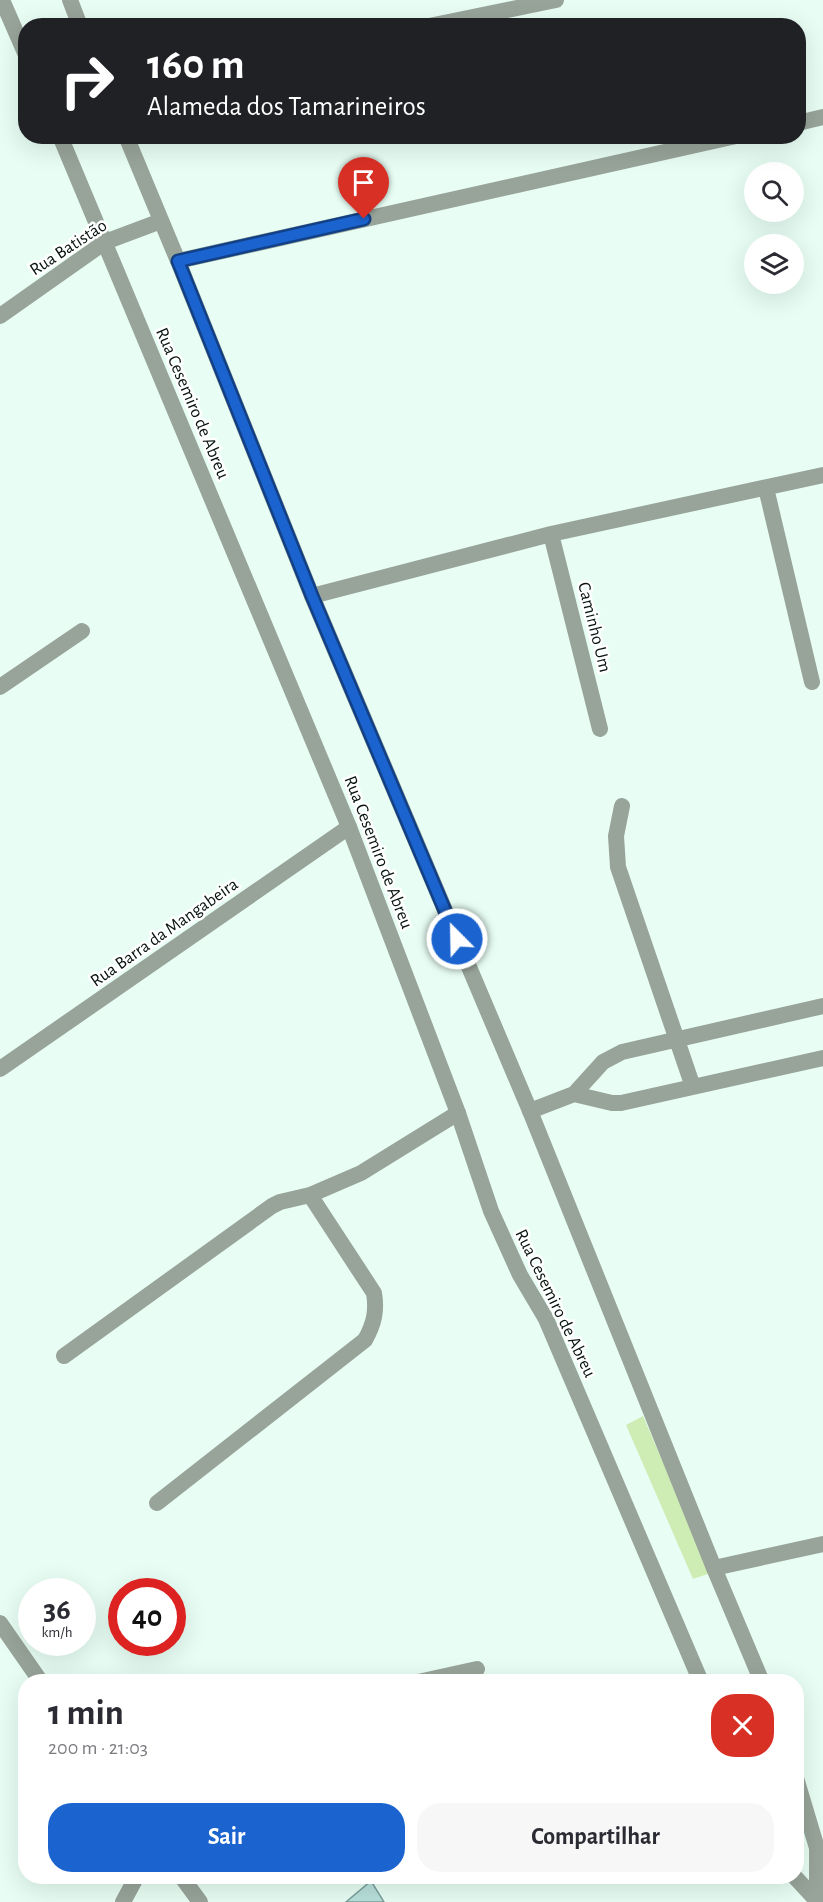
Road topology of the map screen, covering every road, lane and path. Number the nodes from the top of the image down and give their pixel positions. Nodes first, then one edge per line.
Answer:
1 (2, 0) edge
2 (70, 0) edge
3 (556, 0) edge
4 (77, 18) edge
5 (468, 18) edge
6 (18, 37) edge
7 (823, 117) edge
8 (806, 121) edge
9 (63, 144) edge
10 (129, 144) edge
11 (700, 144) edge
12 (161, 221) junction
13 (105, 242) junction
14 (178, 261) junction
15 (0, 316) edge
16 (823, 475) edge
17 (766, 488) junction
18 (551, 534) junction
19 (312, 596) junction
20 (82, 631) dead end
21 (812, 682) dead end
22 (0, 687) edge
23 (600, 729) dead end
24 (622, 806) dead end
25 (349, 827) junction
26 (823, 1006) edge
27 (677, 1039) junction
28 (823, 1058) edge
29 (0, 1069) edge
30 (693, 1087) junction
31 (574, 1094) junction
32 (530, 1111) junction
33 (458, 1113) junction
34 (309, 1195) junction
35 (64, 1356) dead end
36 (157, 1503) dead end
37 (823, 1544) edge
38 (714, 1568) junction
39 (0, 1623) edge
40 (477, 1669) dead end
41 (35, 1674) edge
42 (454, 1674) edge
43 (698, 1674) edge
44 (759, 1674) edge
45 (804, 1805) edge
46 (133, 1884) edge
47 (186, 1884) edge
48 (802, 1884) edge
49 (817, 1900) edge
50 (123, 1902) edge
51 (200, 1902) edge

1 - 6 street
2 - 4 street
3 - 5 street
7 - 8 street
9 - 13 street, Rua Cesemiro de Abreu
10 - 12 street, Rua Cesemiro de Abreu
11 - 14 street
12 - 13 street, Rua Batistão
12 - 14 street, Rua Cesemiro de Abreu
13 - 15 street, Rua Batistão
13 - 25 street, Rua Cesemiro de Abreu
14 - 19 street, Rua Cesemiro de Abreu
16 - 17 street
17 - 18 street
17 - 21 street
18 - 19 street
18 - 23 street, Caminho Um
19 - 32 street, Rua Cesemiro de Abreu
20 - 22 street
24 - 27 street
25 - 29 street, Rua Barra da Mangabeira
25 - 33 street, Rua Cesemiro de Abreu
26 - 27 street
27 - 30 street
27 - 31 street
28 - 30 street
30 - 31 street
31 - 32 street
32 - 38 street, Rua Cesemiro de Abreu
33 - 34 street
33 - 43 street, Rua Cesemiro de Abreu
34 - 35 street
34 - 36 street
37 - 38 street
38 - 44 street, Rua Cesemiro de Abreu
39 - 41 street
40 - 42 street
45 - 49 street
46 - 50 street
47 - 51 street
48 - 49 street

